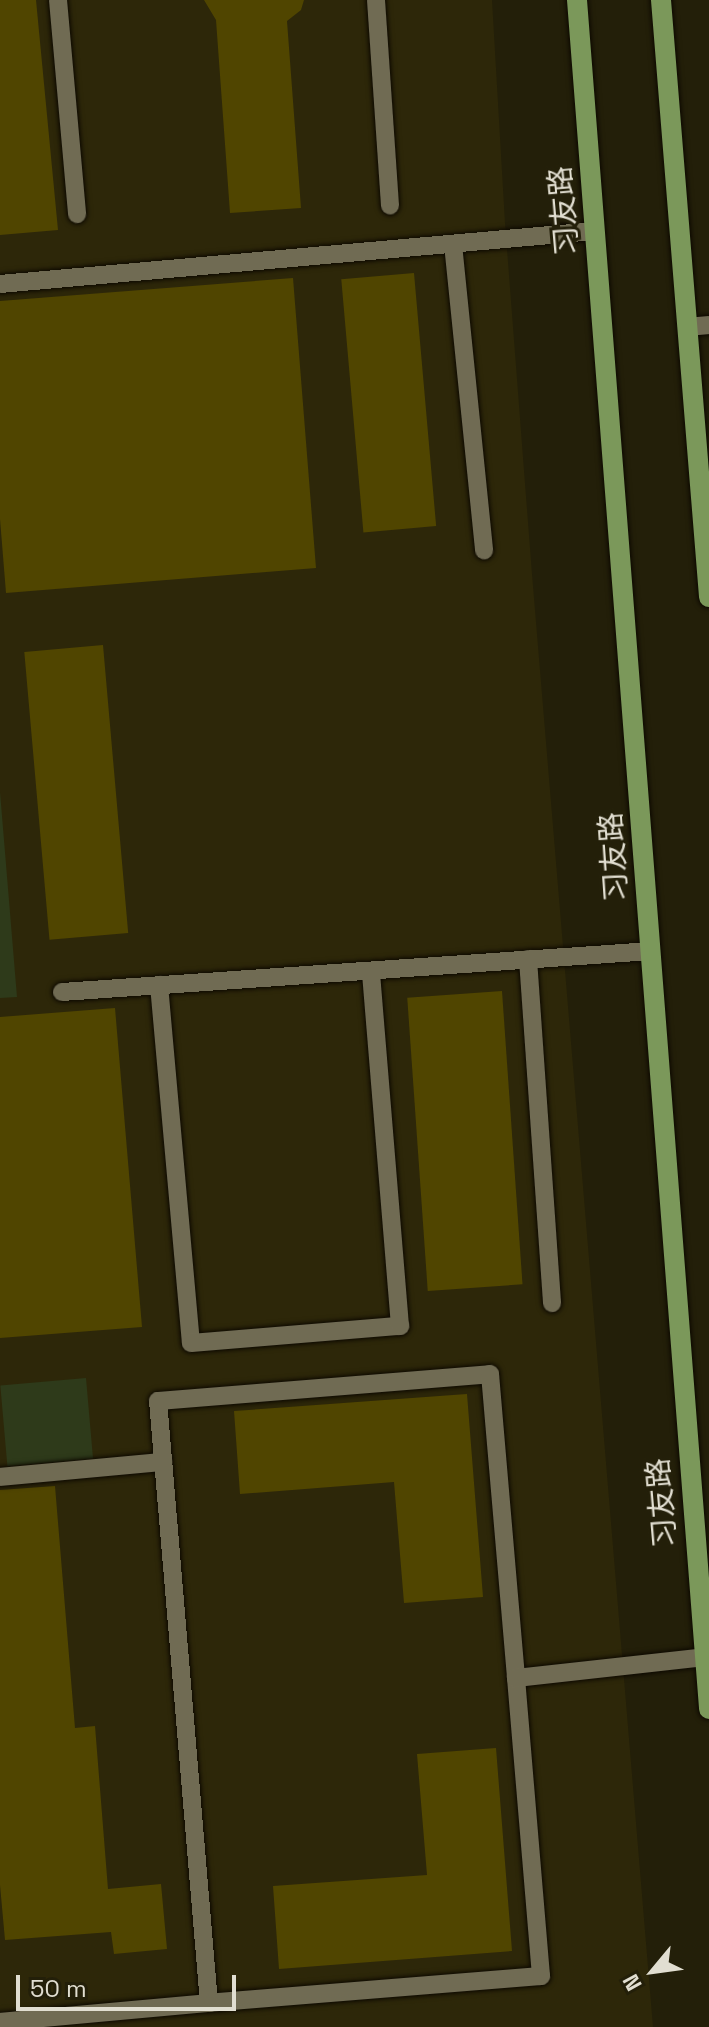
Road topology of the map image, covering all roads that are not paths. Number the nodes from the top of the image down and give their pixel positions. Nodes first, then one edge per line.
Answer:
1 (58, 0) edge
2 (376, 0) edge
3 (577, 0) edge
4 (661, 0) edge
5 (390, 206) dead end
6 (77, 214) dead end
7 (595, 231) junction
8 (453, 244) junction
9 (0, 284) edge
10 (709, 325) edge
11 (687, 327) junction
12 (484, 550) dead end
13 (709, 597) edge
14 (651, 951) junction
15 (528, 959) junction
16 (371, 971) junction
17 (159, 985) junction
18 (62, 992) dead end
19 (552, 1303) dead end
20 (163, 1462) junction
21 (0, 1477) edge
22 (705, 1657) junction
23 (516, 1678) junction
24 (709, 1709) edge
25 (209, 2003) junction
26 (0, 2022) edge

1 - 6 lane
2 - 5 lane
3 - 7 main road, 习友路
4 - 11 main road
7 - 8 lane
7 - 14 main road, 习友路
8 - 9 lane
8 - 12 lane
10 - 11 lane
11 - 13 main road
14 - 15 lane
14 - 22 main road, 习友路
15 - 16 lane
15 - 19 lane
16 - 17 lane
16 - 17 lane
17 - 18 lane
20 - 21 lane
20 - 23 lane
20 - 25 lane
22 - 23 lane
22 - 24 main road, 习友路
23 - 25 lane
25 - 26 lane

